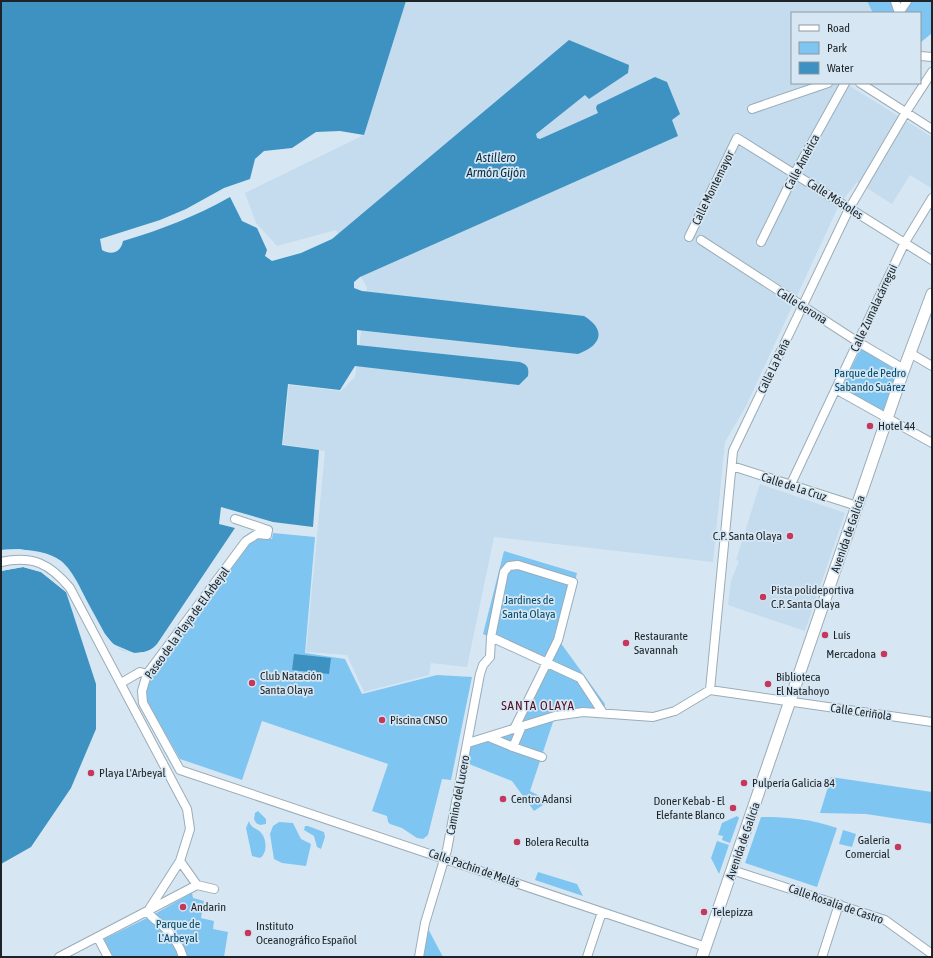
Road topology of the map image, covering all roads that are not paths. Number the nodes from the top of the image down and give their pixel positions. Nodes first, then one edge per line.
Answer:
1 (895, 1) edge
2 (907, 1) edge
3 (899, 12) edge
4 (900, 12) edge
5 (921, 56) edge
6 (932, 57) edge
7 (932, 72) edge
8 (825, 84) edge
9 (844, 84) edge
10 (862, 84) edge
11 (752, 108) dead end
12 (906, 112) junction
13 (932, 129) edge
14 (737, 138) joint
15 (795, 173) junction
16 (932, 198) edge
17 (849, 209) junction
18 (689, 237) dead end
19 (701, 240) dead end
20 (761, 242) dead end
21 (904, 244) junction
22 (932, 260) edge
23 (932, 294) edge
24 (802, 306) junction
25 (858, 342) junction
26 (910, 352) junction
27 (932, 366) edge
28 (904, 369) junction
29 (837, 390) junction
30 (888, 417) junction
31 (932, 443) edge
32 (732, 466) junction
33 (790, 486) junction
34 (857, 506) junction
35 (235, 520) dead end
36 (1, 562) edge
37 (491, 637) junction
38 (547, 663) junction
39 (147, 674) junction
40 (121, 683) junction
41 (710, 690) junction
42 (791, 702) junction
43 (603, 713) junction
44 (932, 722) edge
45 (518, 728) junction
46 (489, 737) junction
47 (468, 743) junction
48 (513, 747) junction
49 (542, 757) dead end
50 (180, 770) junction
51 (169, 775) junction
52 (445, 858) junction
53 (180, 861) junction
54 (732, 870) junction
55 (197, 885) junction
56 (214, 889) dead end
57 (839, 904) junction
58 (148, 911) junction
59 (602, 912) junction
60 (98, 938) junction
61 (704, 952) edge
62 (932, 954) edge
63 (58, 957) edge
64 (108, 957) edge
65 (183, 957) edge
66 (419, 957) edge
67 (587, 957) edge
68 (822, 957) edge

1 - 3 street
2 - 4 street
5 - 6 street
7 - 12 street, Calle La Peña
8 - 11 street
9 - 15 street, Calle América
10 - 12 street
12 - 13 street
12 - 17 street, Calle La Peña
14 - 15 street, Calle Móstoles
14 - 18 street, Calle Montemayor
15 - 17 street, Calle Móstoles
15 - 20 street, Calle América
16 - 21 street, Calle Zumalacárregui
17 - 21 street, Calle Móstoles
17 - 24 street, Calle La Peña
19 - 24 street, Calle Gerona
21 - 22 street, Calle Móstoles
21 - 25 street, Calle Zumalacárregui
23 - 26 street, Avenida de Galicia
24 - 25 street, Calle Gerona
24 - 32 street, Calle La Peña
25 - 28 street, Calle Gerona
25 - 29 street, Calle Zumalacárregui
26 - 27 street
26 - 28 street, Avenida de Galicia
28 - 30 street, Avenida de Galicia
29 - 30 street
29 - 33 street, Calle Zumalacárregui
30 - 31 street
30 - 34 street, Avenida de Galicia
32 - 33 street, Calle de La Cruz
32 - 41 street, Calle La Peña
33 - 34 street, Calle de La Cruz
34 - 42 street, Avenida de Galicia
35 - 39 street, Paseo de la Playa de El Arbeyal
36 - 40 street
37 - 38 street
37 - 38 street
37 - 47 street, Camino del Lucero
38 - 43 street
38 - 45 street
39 - 40 street
39 - 50 street, Paseo de la Playa de El Arbeyal
40 - 51 street
41 - 42 street, Calle Ceriñola
41 - 43 street
42 - 44 street, Calle Ceriñola
42 - 54 street, Avenida de Galicia
43 - 45 street
45 - 46 street
45 - 48 street
46 - 47 street
46 - 48 street
47 - 52 street, Camino del Lucero
48 - 49 street
50 - 51 street
50 - 52 street, Calle Pachín de Melás
51 - 53 street
52 - 59 street, Calle Pachín de Melás
52 - 66 street, Camino del Lucero
53 - 55 street
53 - 58 street
54 - 57 street, Calle Rosalía de Castro
54 - 61 street, Avenida de Galicia
55 - 56 street
55 - 58 street
57 - 62 street, Calle Rosalía de Castro
57 - 68 street
58 - 60 street
58 - 65 street
59 - 61 street, Calle Pachín de Melás
59 - 67 street
60 - 63 street
60 - 64 street

